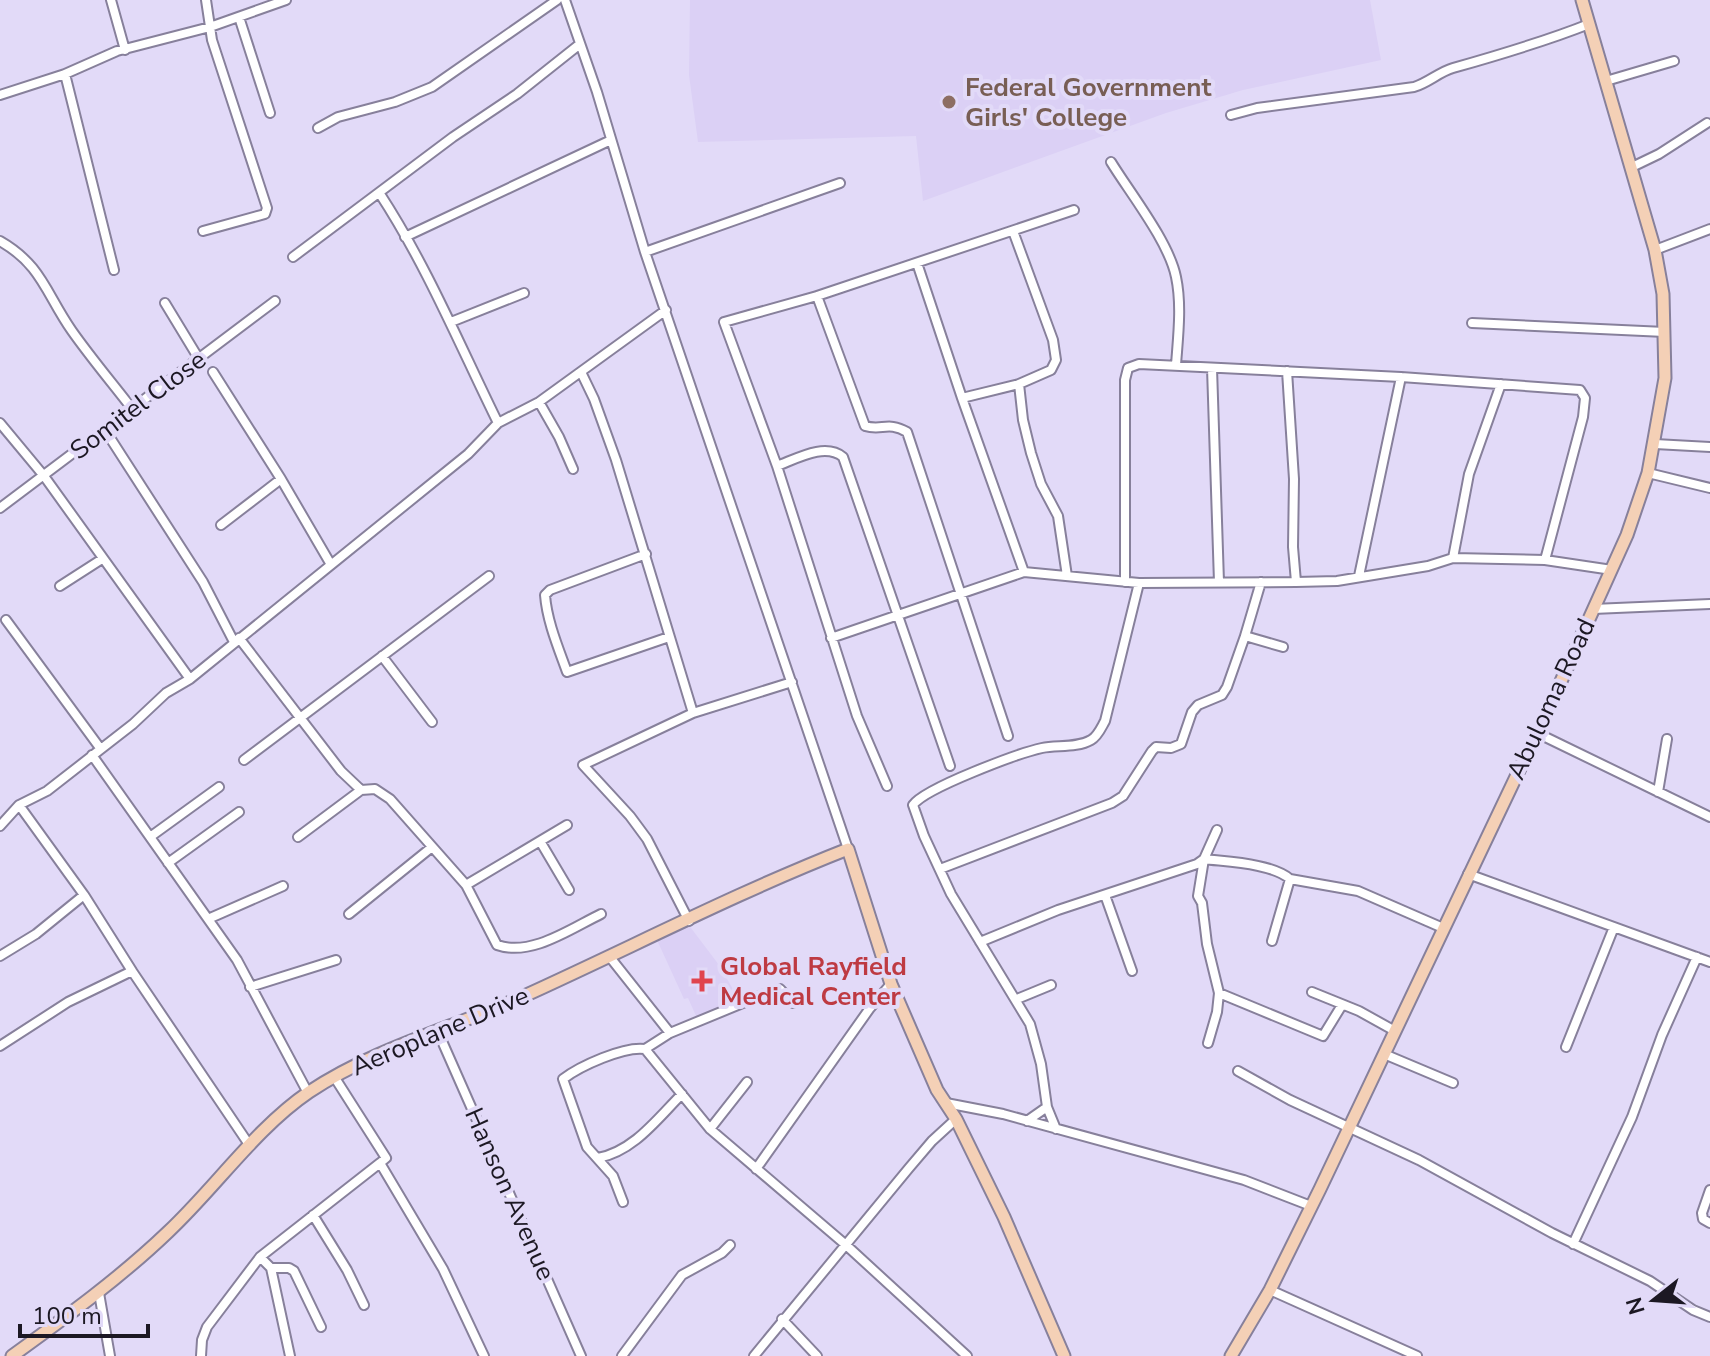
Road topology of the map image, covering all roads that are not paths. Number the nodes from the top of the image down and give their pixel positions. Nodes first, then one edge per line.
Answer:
1 (111, 0) edge
2 (206, 0) edge
3 (286, 0) edge
4 (557, 0) edge
5 (565, 0) edge
6 (1582, 0) edge
7 (239, 17) junction
8 (1589, 24) junction
9 (210, 27) junction
10 (580, 44) junction
11 (125, 50) junction
12 (1674, 61) dead end
13 (65, 74) junction
14 (1606, 81) junction
15 (0, 95) edge
16 (270, 113) dead end
17 (1231, 115) dead end
18 (1707, 123) dead end
19 (318, 128) dead end
20 (611, 140) junction
21 (1111, 162) dead end
22 (1632, 167) junction
23 (840, 183) dead end
24 (380, 194) junction
25 (1074, 210) dead end
26 (1710, 229) edge
27 (203, 231) dead end
28 (1013, 231) junction
29 (405, 237) junction
30 (0, 241) edge
31 (1655, 250) junction
32 (645, 252) junction
33 (293, 257) dead end
34 (917, 263) junction
35 (114, 270) dead end
36 (524, 293) dead end
37 (817, 296) junction
38 (275, 301) dead end
39 (165, 303) dead end
40 (666, 310) junction
41 (451, 322) junction
42 (1472, 323) dead end
43 (1665, 332) junction
44 (199, 359) junction
45 (1176, 365) junction
46 (1212, 368) junction
47 (1287, 371) junction
48 (213, 372) dead end
49 (581, 372) junction
50 (1401, 377) junction
51 (1019, 384) junction
52 (1501, 384) junction
53 (962, 398) junction
54 (539, 402) junction
55 (133, 410) junction
56 (0, 423) edge
57 (498, 423) junction
58 (105, 430) junction
59 (1655, 444) junction
60 (1710, 447) edge
61 (777, 466) junction
62 (573, 469) dead end
63 (1648, 473) junction
64 (44, 476) junction
65 (281, 479) junction
66 (1710, 488) edge
67 (0, 508) edge
68 (221, 525) dead end
69 (646, 554) junction
70 (1453, 558) junction
71 (102, 559) junction
72 (1545, 560) junction
73 (330, 563) junction
74 (1612, 570) junction
75 (1024, 572) junction
76 (489, 576) dead end
77 (1067, 576) junction
78 (1359, 576) junction
79 (1125, 582) junction
80 (1219, 582) junction
81 (1261, 582) junction
82 (1296, 582) junction
83 (1139, 583) junction
84 (60, 586) dead end
85 (961, 592) junction
86 (1710, 604) edge
87 (1593, 609) junction
88 (896, 615) junction
89 (6, 620) dead end
90 (1245, 636) junction
91 (669, 637) junction
92 (831, 638) junction
93 (237, 640) junction
94 (1283, 647) dead end
95 (382, 656) junction
96 (190, 679) junction
97 (792, 682) junction
98 (693, 713) junction
99 (300, 717) junction
100 (432, 722) dead end
101 (1537, 733) junction
102 (1008, 736) dead end
103 (1667, 739) dead end
104 (100, 748) junction
105 (92, 755) junction
106 (244, 760) dead end
107 (950, 766) dead end
108 (887, 786) dead end
109 (219, 787) dead end
110 (361, 790) junction
111 (1658, 792) junction
112 (19, 805) junction
113 (239, 812) dead end
114 (1710, 817) edge
115 (567, 825) dead end
116 (0, 826) edge
117 (1217, 830) dead end
118 (150, 837) junction
119 (298, 837) dead end
120 (540, 841) junction
121 (432, 847) junction
122 (848, 849) junction
123 (1204, 859) junction
124 (168, 863) junction
125 (940, 869) junction
126 (1468, 874) junction
127 (1290, 879) junction
128 (466, 885) junction
129 (283, 886) dead end
130 (569, 890) dead end
131 (84, 895) junction
132 (1105, 895) junction
133 (349, 914) dead end
134 (601, 914) dead end
135 (208, 919) junction
136 (689, 921) junction
137 (1614, 927) junction
138 (1443, 928) junction
139 (1272, 941) dead end
140 (980, 942) junction
141 (0, 956) edge
142 (609, 956) junction
143 (1697, 957) junction
144 (336, 960) dead end
145 (1710, 962) edge
146 (132, 971) junction
147 (1132, 971) dead end
148 (891, 984) junction
149 (1051, 985) dead end
150 (250, 987) junction
151 (1312, 992) dead end
152 (1219, 993) junction
153 (1017, 999) junction
154 (793, 1003) dead end
155 (1342, 1005) junction
156 (1395, 1031) junction
157 (438, 1032) junction
158 (670, 1033) junction
159 (1208, 1043) dead end
160 (0, 1046) edge
161 (1566, 1047) dead end
162 (645, 1049) junction
163 (1384, 1054) junction
164 (1238, 1071) dead end
165 (335, 1078) junction
166 (747, 1082) dead end
167 (1453, 1083) dead end
168 (308, 1093) junction
169 (682, 1094) junction
170 (946, 1103) junction
171 (1047, 1107) junction
172 (956, 1119) junction
173 (1027, 1121) junction
174 (710, 1129) junction
175 (1056, 1129) junction
176 (1349, 1129) junction
177 (250, 1146) junction
178 (598, 1158) junction
179 (380, 1163) junction
180 (756, 1169) junction
181 (1710, 1190) edge
182 (623, 1202) dead end
183 (1311, 1206) junction
184 (313, 1215) junction
185 (1710, 1223) edge
186 (1573, 1244) junction
187 (730, 1245) dead end
188 (846, 1245) junction
189 (260, 1257) junction
190 (271, 1268) junction
191 (1270, 1290) junction
192 (99, 1293) junction
193 (364, 1305) dead end
194 (1710, 1317) edge
195 (782, 1319) junction
196 (321, 1327) dead end
197 (12, 1356) edge
198 (110, 1356) edge
199 (201, 1356) edge
200 (290, 1356) edge
201 (484, 1356) edge
202 (581, 1356) edge
203 (622, 1356) edge
204 (754, 1356) edge
205 (817, 1356) edge
206 (967, 1356) edge
207 (1064, 1356) edge
208 (1231, 1356) edge
209 (1417, 1356) edge

1 - 11 street
2 - 9 street
3 - 7 street
4 - 19 street
5 - 10 street
6 - 8 street, Abuloma Road
7 - 9 street
7 - 16 street
8 - 14 street, Abuloma Road
8 - 17 street
9 - 11 street
9 - 27 street
10 - 20 street
10 - 24 street
11 - 13 street
12 - 14 street
13 - 15 street
13 - 35 street
14 - 22 street, Abuloma Road
18 - 22 street
20 - 29 street
20 - 32 street
21 - 45 street
22 - 31 street, Abuloma Road
23 - 32 street
24 - 29 street
24 - 33 street
25 - 28 street
26 - 31 street
28 - 34 street
28 - 51 street
29 - 41 street
30 - 55 street
31 - 43 street, Abuloma Road
32 - 40 street
34 - 37 street
34 - 53 street
36 - 41 street
37 - 61 street
37 - 85 street
38 - 44 street, Somitel Close
39 - 44 street
40 - 49 street
40 - 97 street
41 - 57 street
42 - 43 street
43 - 59 street, Abuloma Road
44 - 55 street, Somitel Close
45 - 46 street
45 - 79 street
46 - 47 street
46 - 80 street
47 - 50 street
47 - 82 street
48 - 65 street
49 - 54 street
49 - 69 street
50 - 52 street
50 - 78 street
51 - 53 street
51 - 77 street
52 - 70 street
52 - 72 street
53 - 75 street
54 - 57 street
54 - 62 street
55 - 58 street, Somitel Close
56 - 64 street
57 - 73 street
58 - 64 street, Somitel Close
58 - 93 street
59 - 60 street
59 - 63 street, Abuloma Road
61 - 88 street
61 - 92 street
63 - 66 street
63 - 74 street, Abuloma Road
64 - 67 street, Somitel Close
64 - 71 street
65 - 68 street
65 - 73 street
69 - 91 street
69 - 91 street
70 - 72 street
70 - 78 street
71 - 84 street
71 - 96 street
72 - 74 street
73 - 93 street
74 - 87 street, Abuloma Road
75 - 77 street
75 - 85 street
76 - 95 street
77 - 79 street
78 - 82 street
79 - 83 street
80 - 81 street
80 - 83 street
81 - 82 street
81 - 90 street
83 - 125 street
85 - 88 street
85 - 102 street
86 - 87 street
87 - 101 street, Abuloma Road
88 - 92 street
88 - 107 street
89 - 104 street
90 - 94 street
90 - 125 street
91 - 98 street
92 - 108 street
93 - 96 street
93 - 99 street
95 - 99 street
95 - 100 street
96 - 104 street
97 - 98 street
97 - 122 street
98 - 136 street
99 - 106 street
99 - 110 street
101 - 111 street
101 - 126 street, Abuloma Road
103 - 111 street
104 - 105 street
105 - 112 street
105 - 118 street
109 - 118 street
110 - 119 street
110 - 121 street
111 - 114 street
112 - 116 street
112 - 131 street
113 - 124 street
115 - 120 street
117 - 123 street
118 - 124 street
120 - 128 street
120 - 130 street
121 - 128 street
121 - 133 street
122 - 136 street, Aeroplane Drive
122 - 148 street
123 - 127 street
123 - 132 street
123 - 152 street
124 - 135 street
125 - 140 street
126 - 137 street
126 - 138 street, Abuloma Road
127 - 138 street
127 - 139 street
128 - 134 street
129 - 135 street
131 - 141 street
131 - 146 street
132 - 140 street
132 - 147 street
135 - 150 street
136 - 142 street, Aeroplane Drive
137 - 143 street
137 - 161 street
138 - 156 street, Abuloma Road
140 - 153 street
142 - 157 street, Aeroplane Drive
142 - 158 street
143 - 145 street
143 - 186 street
144 - 150 street
146 - 160 street
146 - 177 street
148 - 170 street
148 - 180 street
149 - 153 street
150 - 168 street
151 - 155 street
152 - 155 street
152 - 159 street
153 - 171 street
154 - 158 street
155 - 156 street
156 - 163 street, Abuloma Road
157 - 165 street, Aeroplane Drive
157 - 202 street, Hanson Avenue
158 - 162 street
162 - 169 street
162 - 178 street
163 - 167 street
163 - 176 street, Abuloma Road
164 - 176 street
165 - 168 street, Aeroplane Drive
165 - 179 street
166 - 174 street
168 - 177 street, Aeroplane Drive
169 - 174 street
169 - 178 street
170 - 172 street
170 - 173 street
171 - 173 street
171 - 175 street
172 - 188 street
172 - 207 street
173 - 175 street
174 - 180 street
175 - 183 street
176 - 183 street, Abuloma Road
176 - 186 street
177 - 192 street, Aeroplane Drive
178 - 182 street
179 - 184 street
179 - 201 street
180 - 188 street
181 - 185 street
183 - 191 street, Abuloma Road
184 - 189 street
184 - 193 street
186 - 194 street
187 - 203 street
188 - 195 street
188 - 206 street
189 - 190 street
189 - 199 street
190 - 196 street
190 - 200 street
191 - 208 street, Abuloma Road
191 - 209 street
192 - 197 street, Aeroplane Drive
192 - 198 street
195 - 204 street
195 - 205 street

